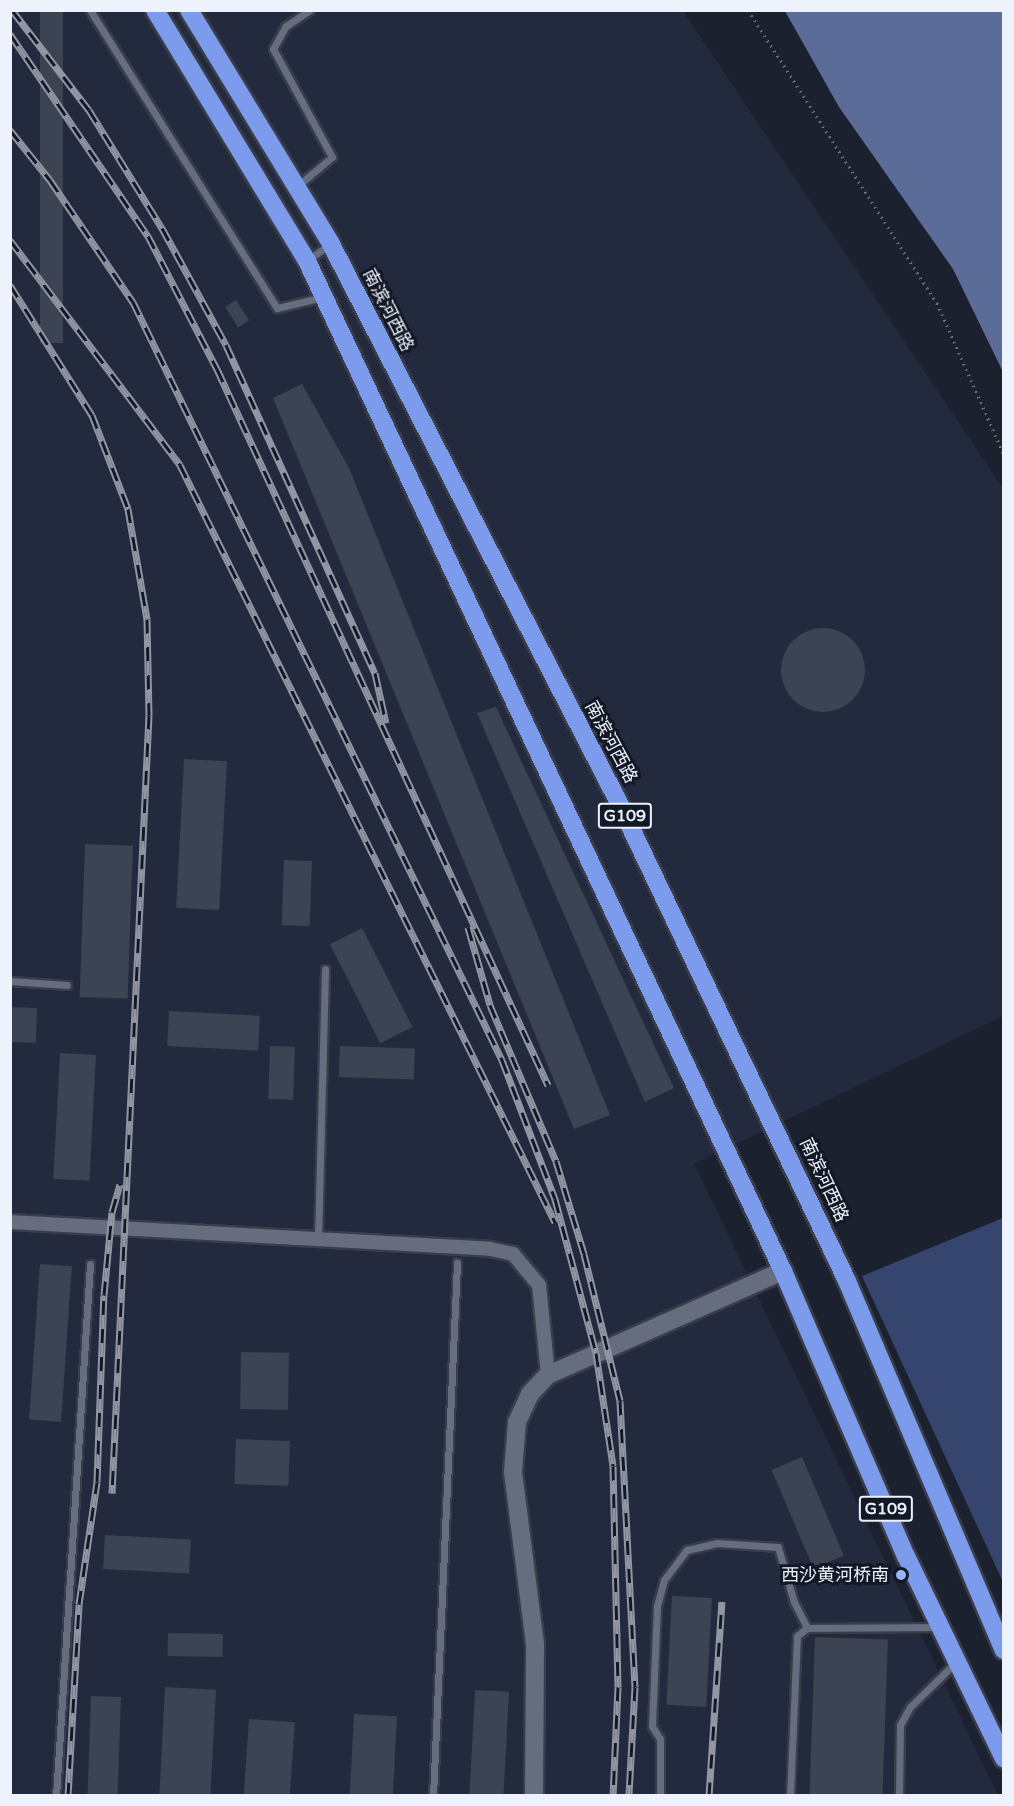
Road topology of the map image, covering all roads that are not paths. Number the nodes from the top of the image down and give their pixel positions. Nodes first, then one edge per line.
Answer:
1 (90, 10) edge
2 (155, 10) edge
3 (189, 10) edge
4 (310, 10) edge
5 (296, 187) junction
6 (331, 244) junction
7 (307, 261) junction
8 (323, 297) junction
9 (325, 969) dead end
10 (10, 981) edge
11 (67, 985) dead end
12 (10, 1222) edge
13 (318, 1239) junction
14 (457, 1263) dead end
15 (90, 1264) dead end
16 (783, 1271) junction
17 (548, 1375) junction
18 (940, 1627) junction
19 (807, 1628) junction
20 (1004, 1650) edge
21 (957, 1661) junction
22 (1001, 1747) edge
23 (56, 1796) edge
24 (433, 1796) edge
25 (534, 1796) edge
26 (660, 1796) edge
27 (790, 1796) edge
28 (899, 1796) edge

1 - 8 lane
2 - 7 highway, G109
3 - 5 highway, 南滨河西路 / G109
4 - 5 lane
5 - 6 highway, 南滨河西路 / G109
6 - 7 lane
6 - 20 highway, 南滨河西路 / G109
7 - 8 highway, G109
8 - 16 highway, G109
9 - 13 lane
10 - 11 lane
12 - 13 street
13 - 17 street
14 - 24 lane
15 - 23 lane
16 - 17 street
16 - 18 highway, G109
17 - 25 street
18 - 19 lane
18 - 21 highway, G109
19 - 26 lane
19 - 27 lane
21 - 22 highway, G109
21 - 28 lane

